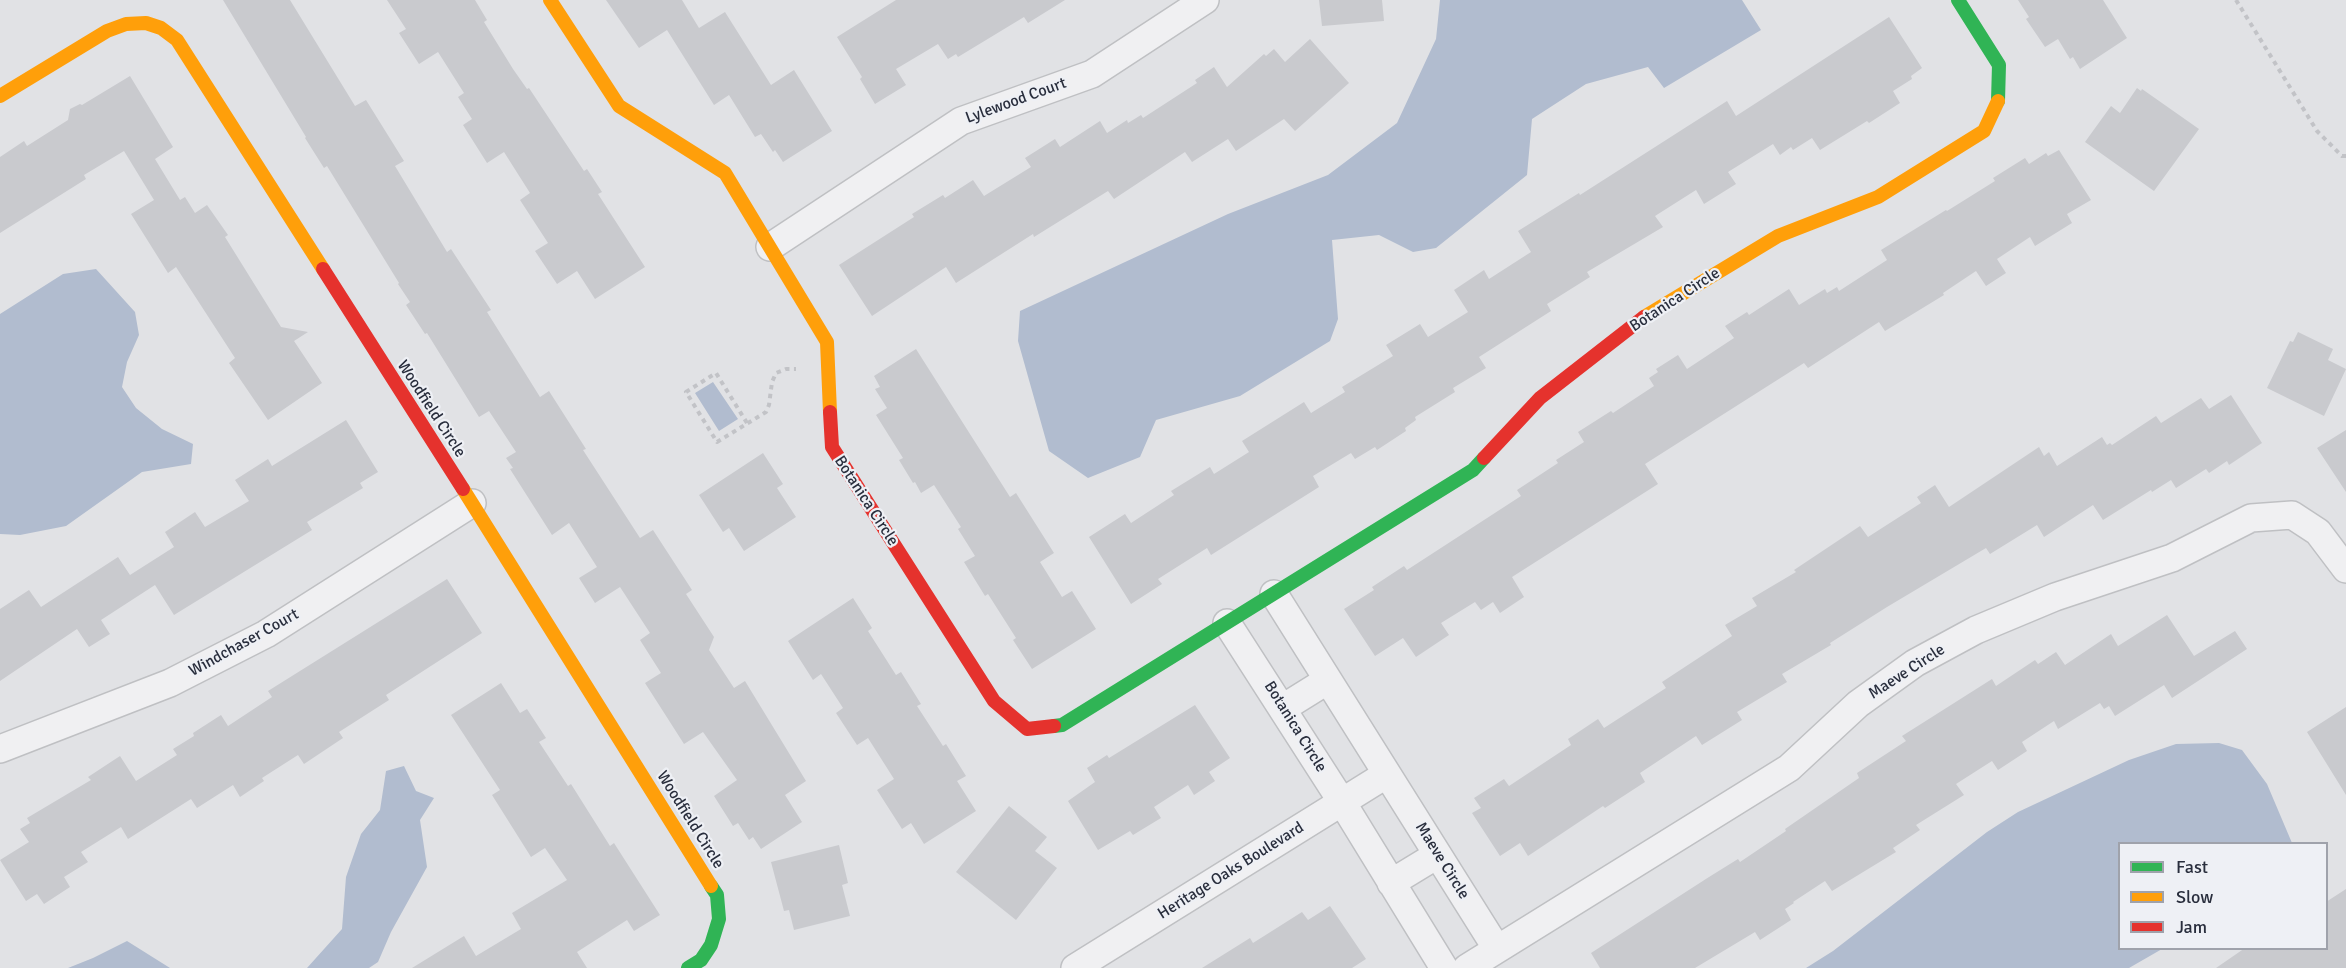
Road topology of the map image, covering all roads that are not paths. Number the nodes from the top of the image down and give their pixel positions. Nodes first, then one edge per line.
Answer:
1 (550, 0) edge
2 (1205, 0) edge
3 (1958, 0) edge
4 (0, 96) edge
5 (770, 247) junction
6 (472, 503) junction
7 (2346, 569) edge
8 (1274, 594) junction
9 (1227, 623) junction
10 (1328, 680) junction
11 (1283, 708) junction
12 (0, 749) edge
13 (1387, 774) junction
14 (1342, 802) junction
15 (1437, 855) junction
16 (1391, 883) junction
17 (1497, 949) junction
18 (688, 968) edge
19 (1075, 968) edge
20 (1444, 968) edge
21 (1467, 968) edge

1 - 5 street, Botanica Circle
2 - 5 street, Lylewood Court
3 - 8 street, Botanica Circle
4 - 6 street, Woodfield Circle
5 - 9 street, Botanica Circle
6 - 12 street, Windchaser Court
6 - 18 street, Woodfield Circle
7 - 17 street, Maeve Circle
8 - 9 street, Botanica Circle
8 - 10 street
9 - 11 street, Botanica Circle
10 - 11 street
10 - 13 street
11 - 14 street, Botanica Circle
13 - 14 street, Heritage Oaks Boulevard
13 - 15 street, Maeve Circle
14 - 16 street
14 - 19 street, Heritage Oaks Boulevard
15 - 16 street
15 - 17 street, Maeve Circle
16 - 20 street
17 - 21 street, Maeve Circle

